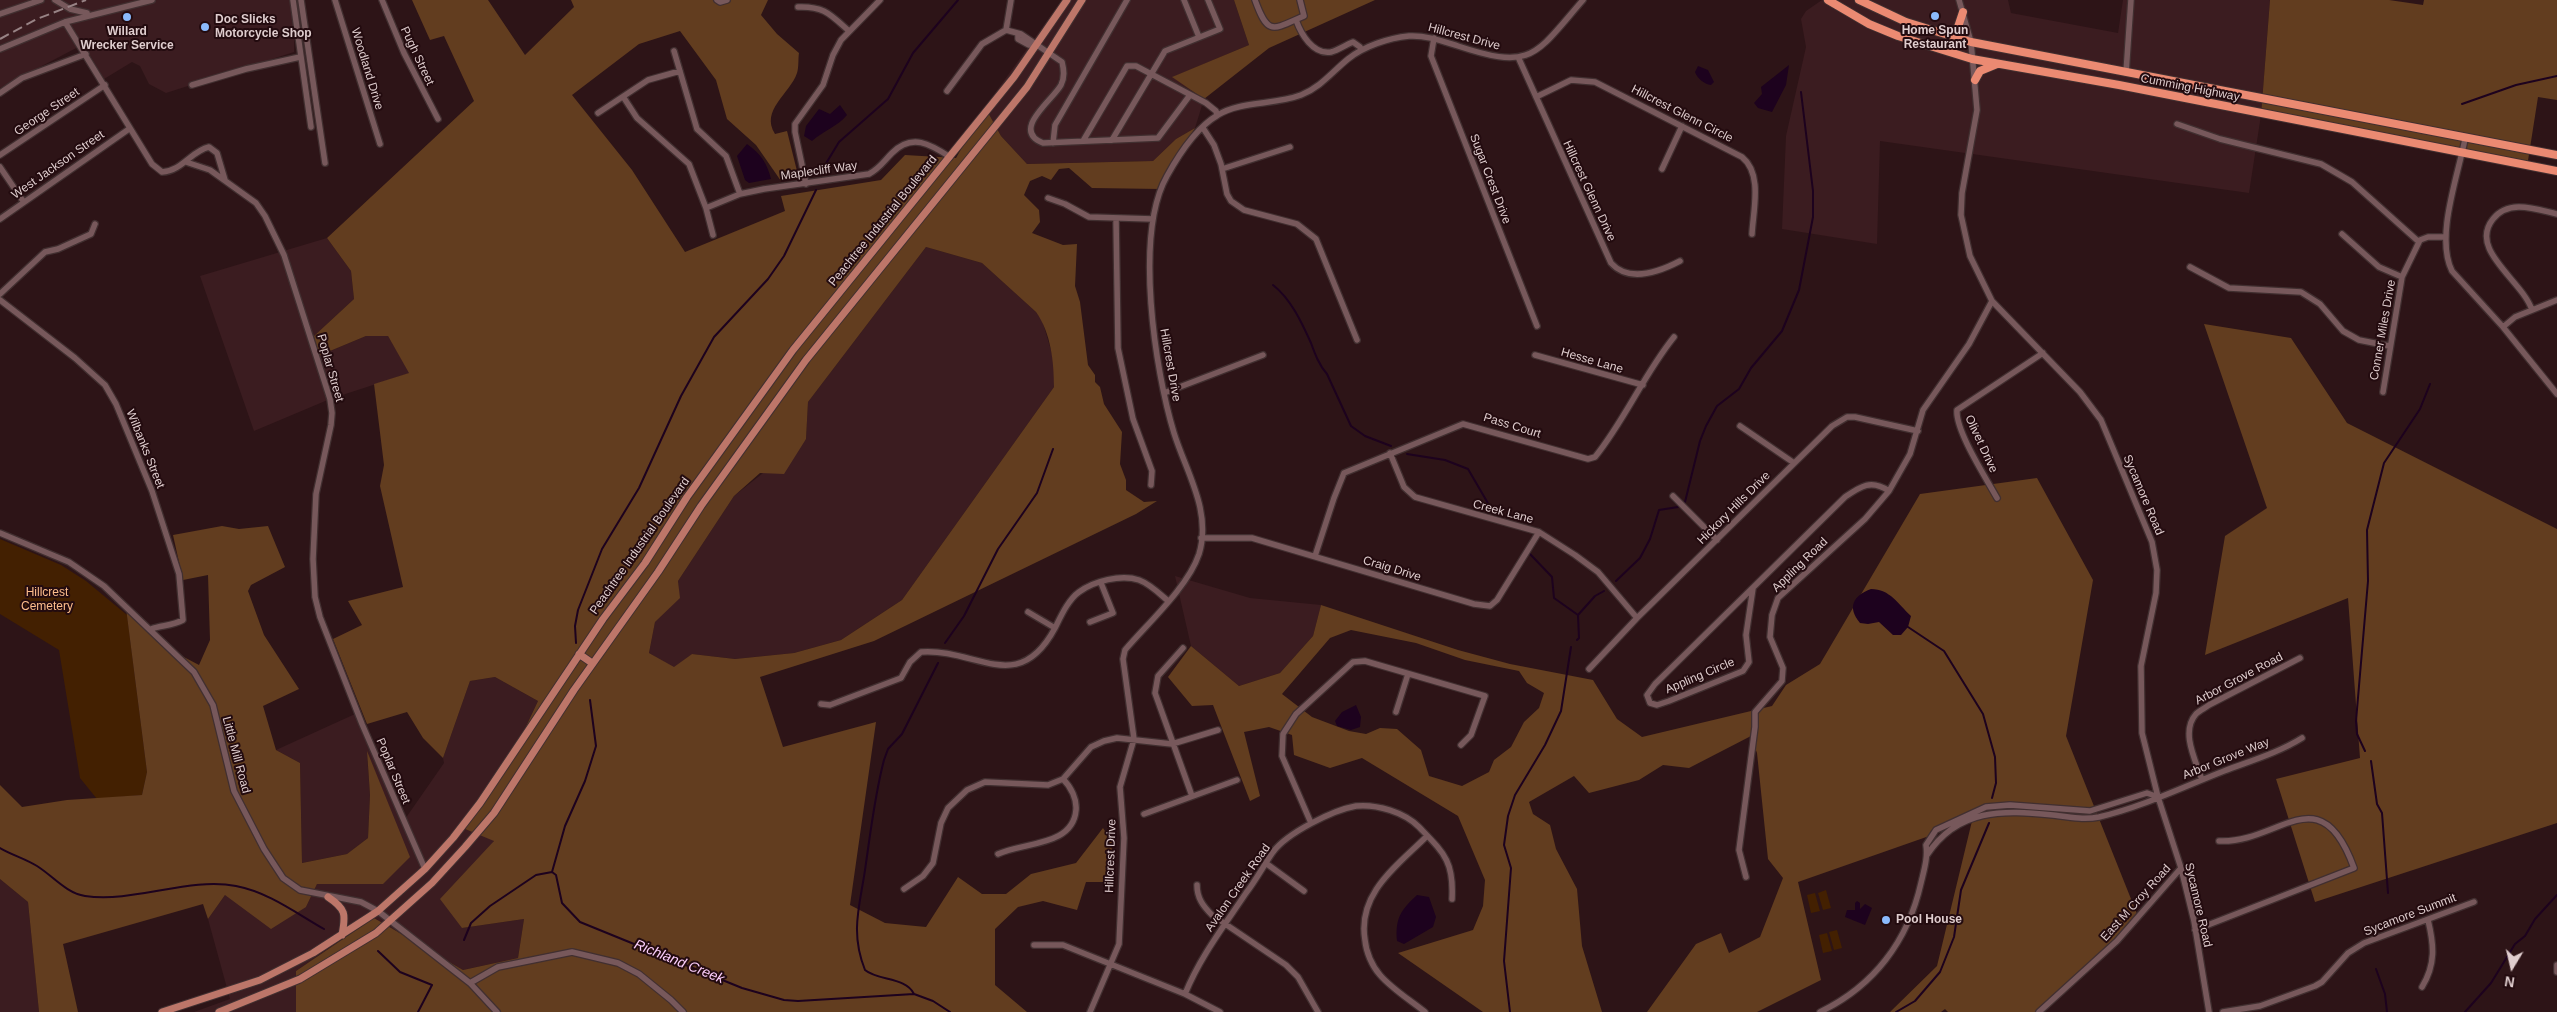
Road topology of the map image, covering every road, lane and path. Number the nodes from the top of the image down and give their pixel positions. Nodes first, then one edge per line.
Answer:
1 (41, 0) edge
2 (55, 0) edge
3 (152, 0) edge
4 (293, 0) edge
5 (301, 0) edge
6 (335, 0) edge
7 (382, 0) edge
8 (717, 0) edge
9 (880, 0) edge
10 (1011, 0) edge
11 (1067, 0) edge
12 (1082, 0) edge
13 (1127, 0) edge
14 (1184, 0) edge
15 (1208, 0) edge
16 (1255, 0) edge
17 (1300, 0) edge
18 (1583, 0) edge
19 (1828, 0) edge
20 (1859, 0) edge
21 (1958, 0) edge
22 (2131, 0) edge
23 (726, 1) edge
24 (798, 6) dead end
25 (1963, 12) junction
26 (94, 13) junction
27 (0, 14) edge
28 (1296, 20) junction
29 (65, 22) junction
30 (1006, 30) junction
31 (849, 31) junction
32 (1946, 35) junction
33 (1199, 37) junction
34 (1434, 38) junction
35 (1971, 42) junction
36 (1035, 46) junction
37 (0, 49) edge
38 (1361, 50) junction
39 (674, 51) dead end
40 (86, 54) junction
41 (1048, 54) junction
42 (300, 57) junction
43 (1519, 59) junction
44 (1972, 59) junction
45 (2000, 64) junction
46 (680, 71) junction
47 (2126, 73) junction
48 (1151, 74) junction
49 (1975, 80) junction
50 (105, 85) junction
51 (192, 85) dead end
52 (947, 91) dead end
53 (0, 93) edge
54 (1190, 95) junction
55 (1536, 97) junction
56 (624, 98) junction
57 (598, 114) dead end
58 (1217, 115) junction
59 (438, 119) dead end
60 (2177, 124) dead end
61 (1682, 126) junction
62 (311, 127) dead end
63 (1203, 128) junction
64 (129, 129) junction
65 (2465, 138) junction
66 (1112, 140) junction
67 (1083, 141) junction
68 (1053, 143) junction
69 (380, 144) dead end
70 (1290, 147) dead end
71 (2462, 152) junction
72 (0, 155) edge
73 (2557, 155) edge
74 (950, 157) junction
75 (186, 162) junction
76 (325, 163) dead end
77 (0, 167) edge
78 (1222, 169) junction
79 (1662, 169) dead end
80 (2557, 171) edge
81 (225, 180) junction
82 (806, 184) junction
83 (740, 194) junction
84 (1048, 198) dead end
85 (23, 201) junction
86 (706, 208) junction
87 (2557, 214) edge
88 (1116, 218) junction
89 (0, 219) edge
90 (1153, 219) junction
91 (95, 224) dead end
92 (1752, 234) dead end
93 (2342, 234) dead end
94 (713, 235) dead end
95 (2445, 237) junction
96 (2419, 242) junction
97 (1680, 261) dead end
98 (2190, 267) dead end
99 (2402, 277) junction
100 (0, 294) edge
101 (0, 300) edge
102 (2557, 300) edge
103 (1992, 301) junction
104 (2532, 310) junction
105 (1537, 326) dead end
106 (2503, 327) junction
107 (1674, 337) dead end
108 (1357, 340) dead end
109 (2389, 346) junction
110 (2043, 353) junction
111 (1535, 355) dead end
112 (1263, 356) dead end
113 (1643, 385) junction
114 (2383, 392) dead end
115 (1164, 393) junction
116 (2557, 394) edge
117 (1740, 426) dead end
118 (1918, 431) junction
119 (1390, 454) junction
120 (1794, 463) junction
121 (1151, 485) dead end
122 (1889, 490) junction
123 (1673, 496) dead end
124 (1997, 498) dead end
125 (1539, 532) junction
126 (0, 533) edge
127 (1201, 538) junction
128 (1717, 540) junction
129 (1315, 556) junction
130 (1101, 583) junction
131 (1753, 588) junction
132 (1168, 601) junction
133 (1028, 612) dead end
134 (1637, 618) junction
135 (1090, 622) dead end
136 (1055, 628) junction
137 (150, 630) junction
138 (1183, 648) dead end
139 (579, 654) junction
140 (2300, 658) dead end
141 (592, 664) junction
142 (1588, 669) dead end
143 (1408, 674) junction
144 (821, 704) dead end
145 (1396, 712) dead end
146 (1218, 730) dead end
147 (2302, 738) dead end
148 (1134, 740) junction
149 (1172, 744) junction
150 (1462, 745) dead end
151 (1063, 779) junction
152 (1238, 780) dead end
153 (2202, 780) junction
154 (1192, 796) junction
155 (2158, 797) junction
156 (1144, 814) dead end
157 (1311, 823) junction
158 (1427, 836) junction
159 (2219, 841) dead end
160 (998, 854) dead end
161 (1267, 864) junction
162 (2181, 868) junction
163 (425, 869) junction
164 (1746, 877) dead end
165 (1196, 885) dead end
166 (904, 889) dead end
167 (1304, 891) dead end
168 (328, 897) junction
169 (1452, 899) dead end
170 (2474, 902) dead end
171 (378, 911) junction
172 (2428, 920) junction
173 (390, 921) junction
174 (1225, 924) junction
175 (2195, 930) junction
176 (342, 935) junction
177 (1034, 945) dead end
178 (1111, 965) junction
179 (2557, 965) edge
180 (2557, 972) edge
181 (470, 983) junction
182 (2422, 987) dead end
183 (1185, 994) junction
184 (2260, 1006) junction
185 (162, 1012) edge
186 (219, 1012) edge
187 (497, 1012) edge
188 (683, 1012) edge
189 (1090, 1012) edge
190 (1220, 1012) edge
191 (1318, 1012) edge
192 (1425, 1012) edge
193 (1820, 1012) edge
194 (2039, 1012) edge
195 (2209, 1012) edge
196 (2223, 1012) edge
197 (2263, 1012) edge

1 - 27 street
2 - 26 street
3 - 26 street
4 - 42 street
5 - 76 street
6 - 69 street, Woodland Drive
7 - 59 street, Pugh Street
8 - 23 street
9 - 31 street
10 - 30 street
11 - 36 main road, Peachtree Industrial Boulevard
12 - 41 main road
13 - 68 street
14 - 33 street
15 - 33 street
16 - 28 street
17 - 28 street
18 - 43 street
19 - 44 highway, Cumming Highway
20 - 32 highway, Cumming Highway
21 - 25 street, Sycamore Road
22 - 47 street
24 - 31 street
25 - 32 highway
25 - 35 street, Sycamore Road
26 - 29 street
28 - 38 street
29 - 37 street
29 - 40 street
30 - 36 street
30 - 52 street
31 - 82 street
32 - 35 highway, Cumming Highway
33 - 48 street
34 - 38 street, Hillcrest Drive
34 - 43 street, Hillcrest Drive
34 - 105 street, Sugar Crest Drive
35 - 44 street, Sycamore Road
35 - 47 highway, Cumming Highway
36 - 41 street
36 - 74 main road, Peachtree Industrial Boulevard
38 - 58 street, Hillcrest Drive
39 - 46 street
40 - 50 street
40 - 53 street
41 - 68 street
41 - 141 main road
42 - 51 street
42 - 62 street
43 - 55 street, Hillcrest Glenn Drive
44 - 45 highway, Cumming Highway
44 - 49 street, Sycamore Road
45 - 49 highway
45 - 71 highway, Cumming Highway
46 - 56 street
46 - 83 street
47 - 65 highway, Cumming Highway
48 - 54 street
48 - 66 street
48 - 67 street
49 - 103 street, Sycamore Road
50 - 64 street
50 - 72 street, George Street
54 - 58 street
54 - 66 street
55 - 61 street, Hillcrest Glenn Circle
55 - 97 street, Hillcrest Glenn Drive
56 - 57 street
56 - 86 street
58 - 63 street, Hillcrest Drive
60 - 96 street
61 - 79 street
61 - 92 street, Hillcrest Glenn Circle
63 - 78 street
63 - 90 street, Hillcrest Drive
64 - 75 street
64 - 85 street, West Jackson Street
65 - 71 street
65 - 73 highway, Cumming Highway
66 - 67 street
67 - 68 street
70 - 78 street
71 - 80 highway, Cumming Highway
71 - 95 street
74 - 82 street, Maplecliff Way
74 - 139 main road, Peachtree Industrial Boulevard
75 - 81 street, Poplar Street
75 - 81 street
77 - 85 street
78 - 108 street
81 - 163 street, Poplar Street
82 - 83 street, Maplecliff Way
83 - 86 street, Maplecliff Way
84 - 88 street
85 - 89 street, West Jackson Street
86 - 94 street
87 - 104 street
88 - 90 street
88 - 121 street
90 - 115 street, Hillcrest Drive
91 - 100 street
93 - 99 street
95 - 96 street
95 - 106 street
96 - 99 street, Conner Miles Drive
98 - 109 street
99 - 109 street, Conner Miles Drive
101 - 137 street, Wilbanks Street
102 - 104 street
103 - 110 street, Sycamore Road
103 - 118 street, Appling Road
104 - 106 street
106 - 116 street
107 - 113 street, Pass Court
109 - 114 street, Conner Miles Drive
110 - 124 street, Olivet Drive
110 - 155 street, Sycamore Road
111 - 113 street, Hesse Lane
112 - 115 street
113 - 119 street, Pass Court
115 - 127 street, Hillcrest Drive
117 - 120 street
118 - 120 street, Hickory Hills Drive
118 - 122 street, Appling Road
119 - 125 street, Creek Lane
119 - 129 street, Pass Court
120 - 128 street, Hickory Hills Drive
122 - 131 street, Appling Circle
122 - 164 street, Appling Road
123 - 128 street
125 - 129 street, Craig Drive
125 - 134 street, Creek Lane
126 - 137 street, Little Mill Road
127 - 129 street, Craig Drive
127 - 132 street, Hillcrest Drive
128 - 134 street, Hickory Hills Drive
130 - 132 street
130 - 135 street
130 - 136 street
131 - 131 street, Appling Circle
132 - 148 street, Hillcrest Drive
133 - 136 street
134 - 142 street, Hickory Hills Drive
136 - 144 street
137 - 168 street, Little Mill Road
138 - 149 street
139 - 141 main road
139 - 163 main road, Peachtree Industrial Boulevard
140 - 153 street, Arbor Grove Road
141 - 173 main road
143 - 145 street
143 - 150 street
143 - 157 street
146 - 149 street
147 - 153 street, Arbor Grove Way
148 - 149 street
148 - 151 street
148 - 178 street, Hillcrest Drive
149 - 154 street
151 - 160 street
151 - 166 street
152 - 154 street
153 - 155 street, Arbor Grove Way
154 - 156 street
155 - 162 street, Sycamore Road
155 - 193 street, Arbor Grove Way
157 - 158 street, Avalon Creek Road
157 - 161 street, Avalon Creek Road
158 - 169 street, Avalon Creek Road
158 - 192 street
159 - 175 street
161 - 167 street
161 - 174 street, Avalon Creek Road
162 - 175 street, Sycamore Road
162 - 194 street, East M Croy Road
163 - 171 main road, Peachtree Industrial Boulevard
165 - 174 street
168 - 171 street, Little Mill Road
168 - 176 main road
170 - 172 street, Sycamore Summit
171 - 173 street, Little Mill Road
171 - 176 main road, Peachtree Industrial Boulevard
172 - 182 street
172 - 184 street, Sycamore Summit
173 - 181 street, Little Mill Road
173 - 186 main road
174 - 183 street, Avalon Creek Road
174 - 191 street
175 - 195 street, Sycamore Road
176 - 185 main road, Peachtree Industrial Boulevard
177 - 178 street
178 - 183 street
178 - 189 street, Hillcrest Drive
179 - 180 street
181 - 187 street, Little Mill Road
181 - 188 street
183 - 190 street
184 - 196 street, Sycamore Summit
184 - 197 street

